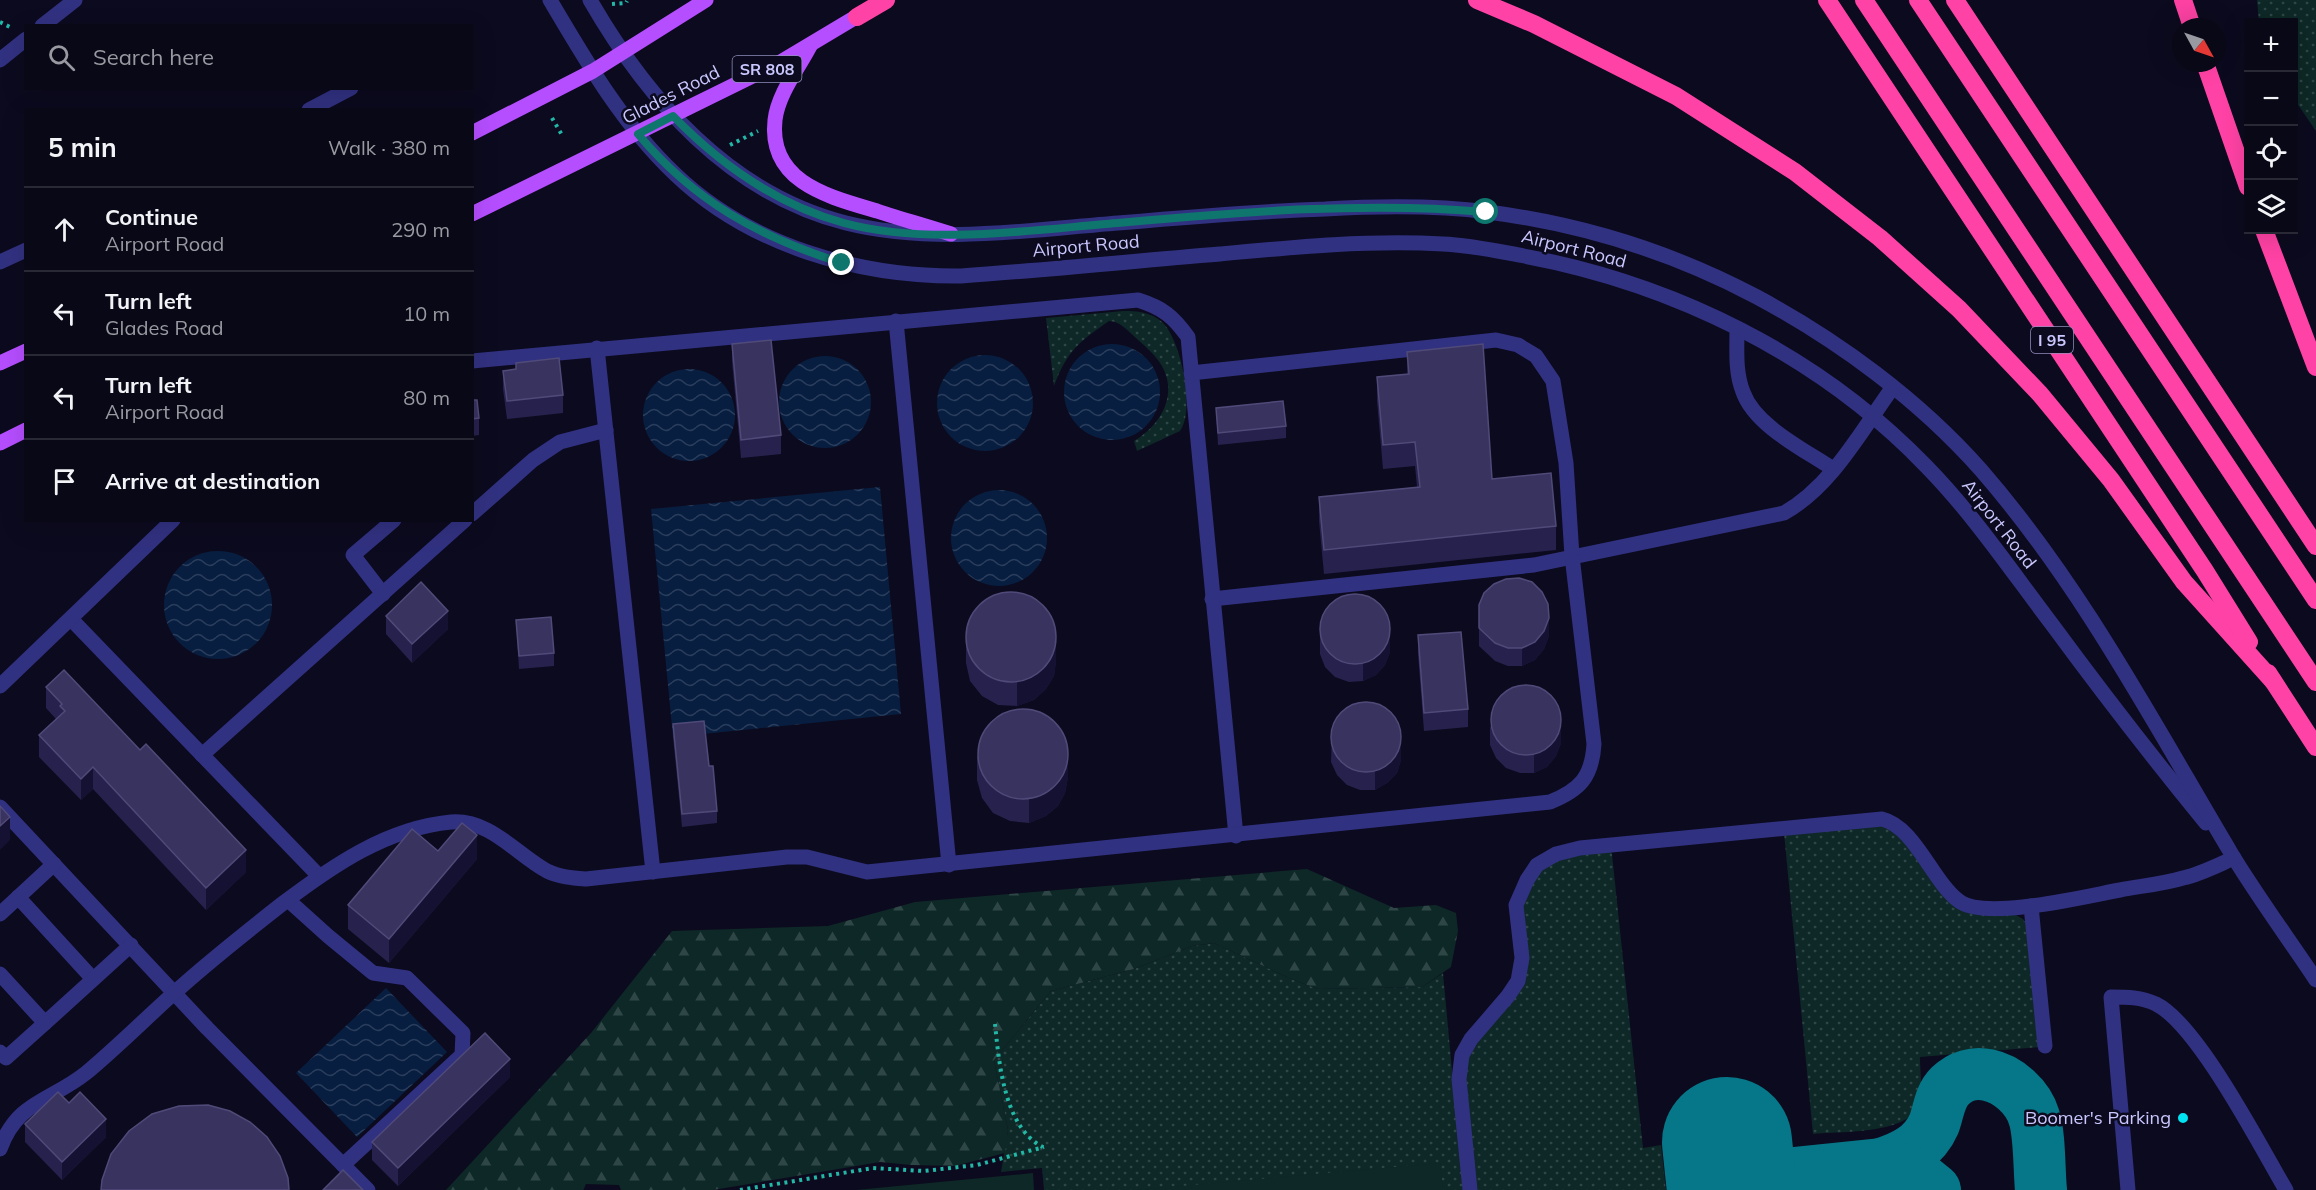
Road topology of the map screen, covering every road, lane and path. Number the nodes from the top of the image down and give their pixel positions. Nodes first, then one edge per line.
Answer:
1 (75, 0) edge
2 (550, 0) edge
3 (590, 0) edge
4 (706, 0) edge
5 (881, 0) edge
6 (886, 0) edge
7 (1477, 0) edge
8 (1827, 0) edge
9 (1864, 0) edge
10 (1918, 0) edge
11 (1955, 0) edge
12 (2183, 0) edge
13 (627, 1) edge
14 (605, 7) dead end
15 (857, 17) junction
16 (2189, 18) edge
17 (45, 24) edge
18 (24, 41) edge
19 (810, 46) junction
20 (623, 52) junction
21 (0, 60) edge
22 (593, 71) junction
23 (2208, 72) edge
24 (347, 90) edge
25 (313, 108) edge
26 (673, 116) junction
27 (552, 118) dead end
28 (763, 129) dead end
29 (474, 132) edge
30 (638, 134) junction
31 (562, 135) dead end
32 (724, 148) dead end
33 (2246, 180) edge
34 (474, 213) edge
35 (951, 234) junction
36 (2266, 234) edge
37 (24, 251) edge
38 (0, 262) edge
39 (896, 321) junction
40 (1737, 328) junction
41 (597, 348) junction
42 (24, 352) edge
43 (474, 361) edge
44 (0, 363) edge
45 (2316, 367) edge
46 (1191, 373) junction
47 (1893, 387) junction
48 (1872, 416) junction
49 (606, 430) junction
50 (24, 431) edge
51 (0, 443) edge
52 (1833, 469) junction
53 (475, 508) edge
54 (171, 522) edge
55 (392, 522) edge
56 (463, 522) edge
57 (2316, 546) edge
58 (1572, 556) junction
59 (383, 594) junction
60 (1212, 599) junction
61 (2316, 600) edge
62 (70, 619) junction
63 (2273, 681) junction
64 (2316, 682) edge
65 (0, 686) edge
66 (2316, 747) edge
67 (202, 755) junction
68 (0, 807) edge
69 (1236, 836) junction
70 (2234, 858) junction
71 (54, 864) junction
72 (950, 866) junction
73 (653, 872) junction
74 (319, 876) junction
75 (18, 897) junction
76 (288, 900) junction
77 (2031, 906) junction
78 (0, 914) edge
79 (130, 945) junction
80 (0, 974) edge
81 (93, 979) junction
82 (2316, 980) edge
83 (175, 992) junction
84 (45, 1023) junction
85 (995, 1024) dead end
86 (2045, 1046) dead end
87 (0, 1052) edge
88 (0, 1149) edge
89 (343, 1165) junction
90 (368, 1190) edge
91 (740, 1190) edge
92 (1470, 1190) edge
93 (2128, 1190) edge
94 (2286, 1190) edge

1 - 17 street
2 - 22 street, Airport Road
3 - 20 street, Airport Road
4 - 20 main road
5 - 15 main road, Glades Road / SR 808
6 - 15 highway
7 - 63 highway
8 - 63 highway, I 95
9 - 64 highway
10 - 61 highway
11 - 57 highway
12 - 16 highway
13 - 14 path
15 - 19 main road, Glades Road / SR 808
18 - 21 street
19 - 26 main road, Glades Road / SR 808
19 - 35 main road
20 - 22 main road
20 - 26 street, Airport Road
22 - 29 main road
22 - 30 street, Airport Road
23 - 33 highway
24 - 25 street
26 - 30 main road, Glades Road / SR 808
26 - 35 street, Airport Road
27 - 31 path
28 - 32 path
30 - 34 main road, Glades Road / SR 808
30 - 40 street, Airport Road
35 - 47 street, Airport Road
36 - 45 highway
37 - 38 street
39 - 41 street
39 - 46 street
39 - 72 street
40 - 48 street, Airport Road
40 - 52 street
41 - 43 street
41 - 49 street
42 - 44 main road
46 - 58 street
46 - 60 street
47 - 48 street
47 - 70 street, Airport Road
48 - 52 street
48 - 70 street, Airport Road
49 - 53 street
49 - 73 street
50 - 51 main road
52 - 58 street
54 - 62 street
55 - 59 street
56 - 59 street
58 - 60 street
58 - 69 street
59 - 67 street
60 - 69 street
62 - 65 street
62 - 67 street
63 - 66 highway, I 95
67 - 74 street
68 - 71 street
69 - 72 street
70 - 77 street
70 - 82 street, Airport Road
71 - 75 street
71 - 79 street
72 - 73 street
73 - 74 street
74 - 76 street
75 - 78 street
75 - 81 street
76 - 83 street
76 - 89 street
77 - 86 street
77 - 92 street
79 - 81 street
79 - 83 street
80 - 84 street
81 - 84 street
83 - 88 street
83 - 89 street
84 - 87 street
85 - 91 path
89 - 90 street
93 - 94 street

